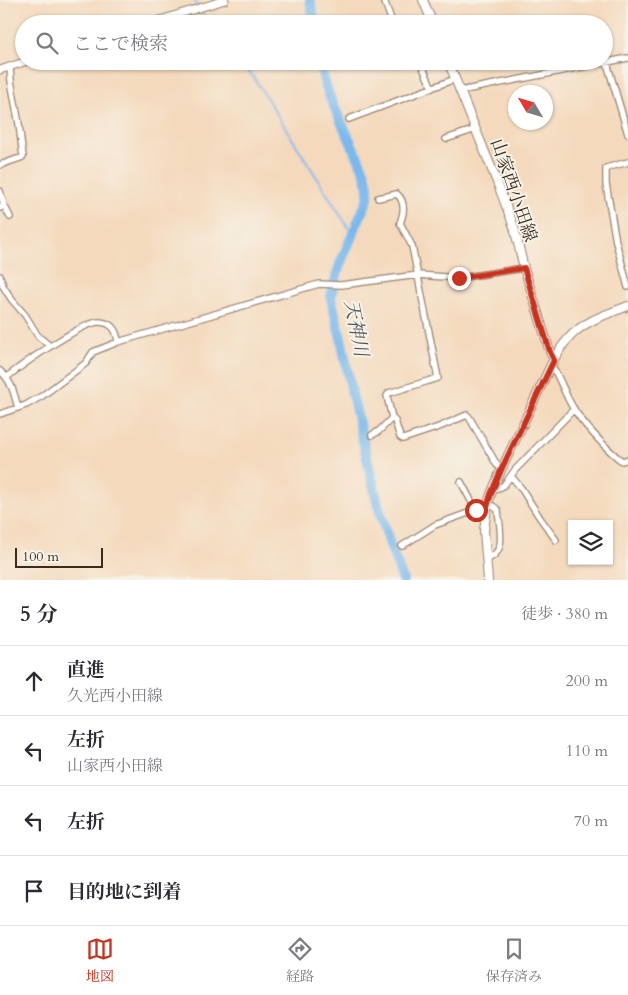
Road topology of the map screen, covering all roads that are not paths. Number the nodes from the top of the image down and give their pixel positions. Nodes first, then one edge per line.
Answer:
1 (224, 0) edge
2 (384, 0) edge
3 (423, 0) edge
4 (176, 15) edge
5 (389, 15) edge
6 (429, 15) edge
7 (628, 58) edge
8 (613, 62) edge
9 (15, 65) edge
10 (10, 67) junction
11 (0, 70) edge
12 (424, 70) edge
13 (452, 70) edge
14 (570, 70) edge
15 (609, 70) edge
16 (455, 79) junction
17 (432, 88) junction
18 (460, 91) junction
19 (349, 119) dead end
20 (476, 129) junction
21 (628, 134) edge
22 (446, 139) dead end
23 (628, 162) edge
24 (0, 165) edge
25 (0, 192) edge
26 (378, 198) dead end
27 (2, 206) edge
28 (10, 217) dead end
29 (524, 268) junction
30 (418, 274) junction
31 (0, 276) edge
32 (628, 287) edge
33 (627, 309) edge
34 (118, 342) junction
35 (50, 346) junction
36 (553, 362) junction
37 (0, 371) edge
38 (6, 377) junction
39 (18, 408) junction
40 (574, 409) junction
41 (0, 414) edge
42 (392, 418) junction
43 (372, 435) dead end
44 (628, 459) edge
45 (502, 468) junction
46 (511, 476) junction
47 (461, 482) dead end
48 (493, 489) junction
49 (487, 507) junction
50 (476, 510) junction
51 (556, 540) dead end
52 (402, 546) dead end
53 (486, 558) junction
54 (488, 580) edge

1 - 4 street
2 - 5 street
3 - 6 main road
7 - 8 street
9 - 10 street
10 - 11 street
10 - 24 street
12 - 17 street
13 - 16 main road, 山家西小田線
14 - 18 street
15 - 21 street
16 - 17 street
16 - 18 main road, 山家西小田線
17 - 19 street
18 - 20 main road, 山家西小田線
20 - 22 street
20 - 29 main road, 山家西小田線
23 - 32 street
25 - 27 street
26 - 30 street
27 - 28 street
29 - 30 street
29 - 36 main road, 山家西小田線
30 - 34 street
30 - 42 street
31 - 35 street
33 - 36 main road
34 - 35 street
34 - 39 street
35 - 38 street
36 - 40 street
36 - 45 main road
37 - 38 street
38 - 39 street
39 - 41 street
40 - 44 street
40 - 46 street
42 - 43 street
42 - 45 street
45 - 48 main road
46 - 48 street
46 - 51 street
47 - 50 street
48 - 49 main road
49 - 50 street
49 - 53 main road
49 - 53 street
50 - 52 street
53 - 54 main road

